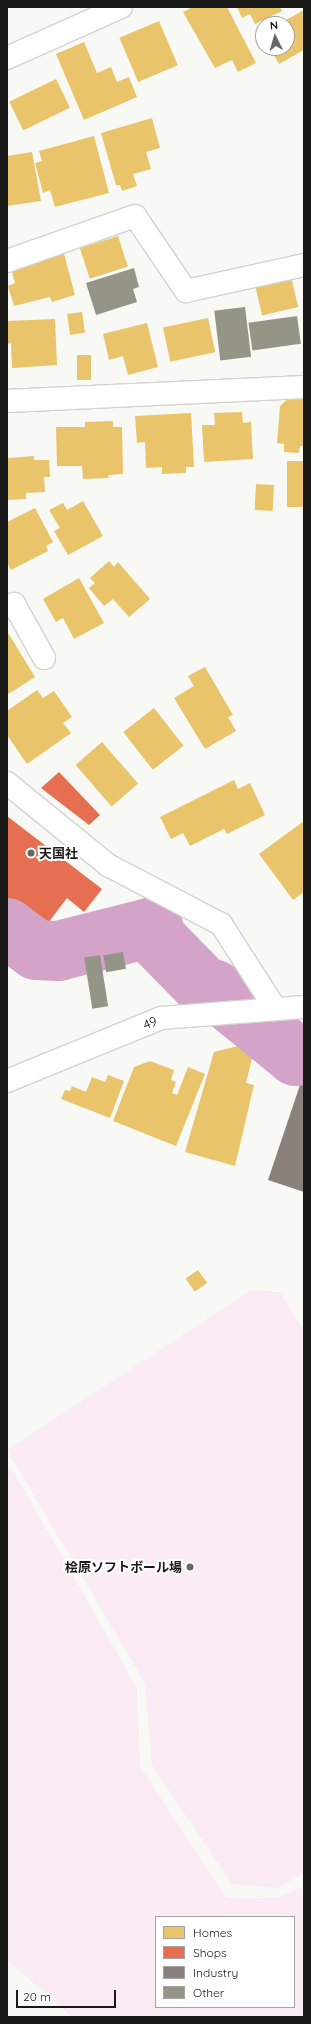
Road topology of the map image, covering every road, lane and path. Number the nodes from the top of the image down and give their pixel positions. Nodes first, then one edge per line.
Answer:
1 (121, 7) edge
2 (7, 58) edge
3 (7, 261) edge
4 (304, 265) edge
5 (304, 388) edge
6 (7, 401) edge
7 (7, 607) edge
8 (44, 658) dead end
9 (7, 783) edge
10 (304, 1007) edge
11 (270, 1009) junction
12 (7, 1081) edge

1 - 2 street
3 - 4 street
5 - 6 street
7 - 8 street
9 - 11 street
10 - 11 street, 49 / 49
11 - 12 street, 49 / 49

